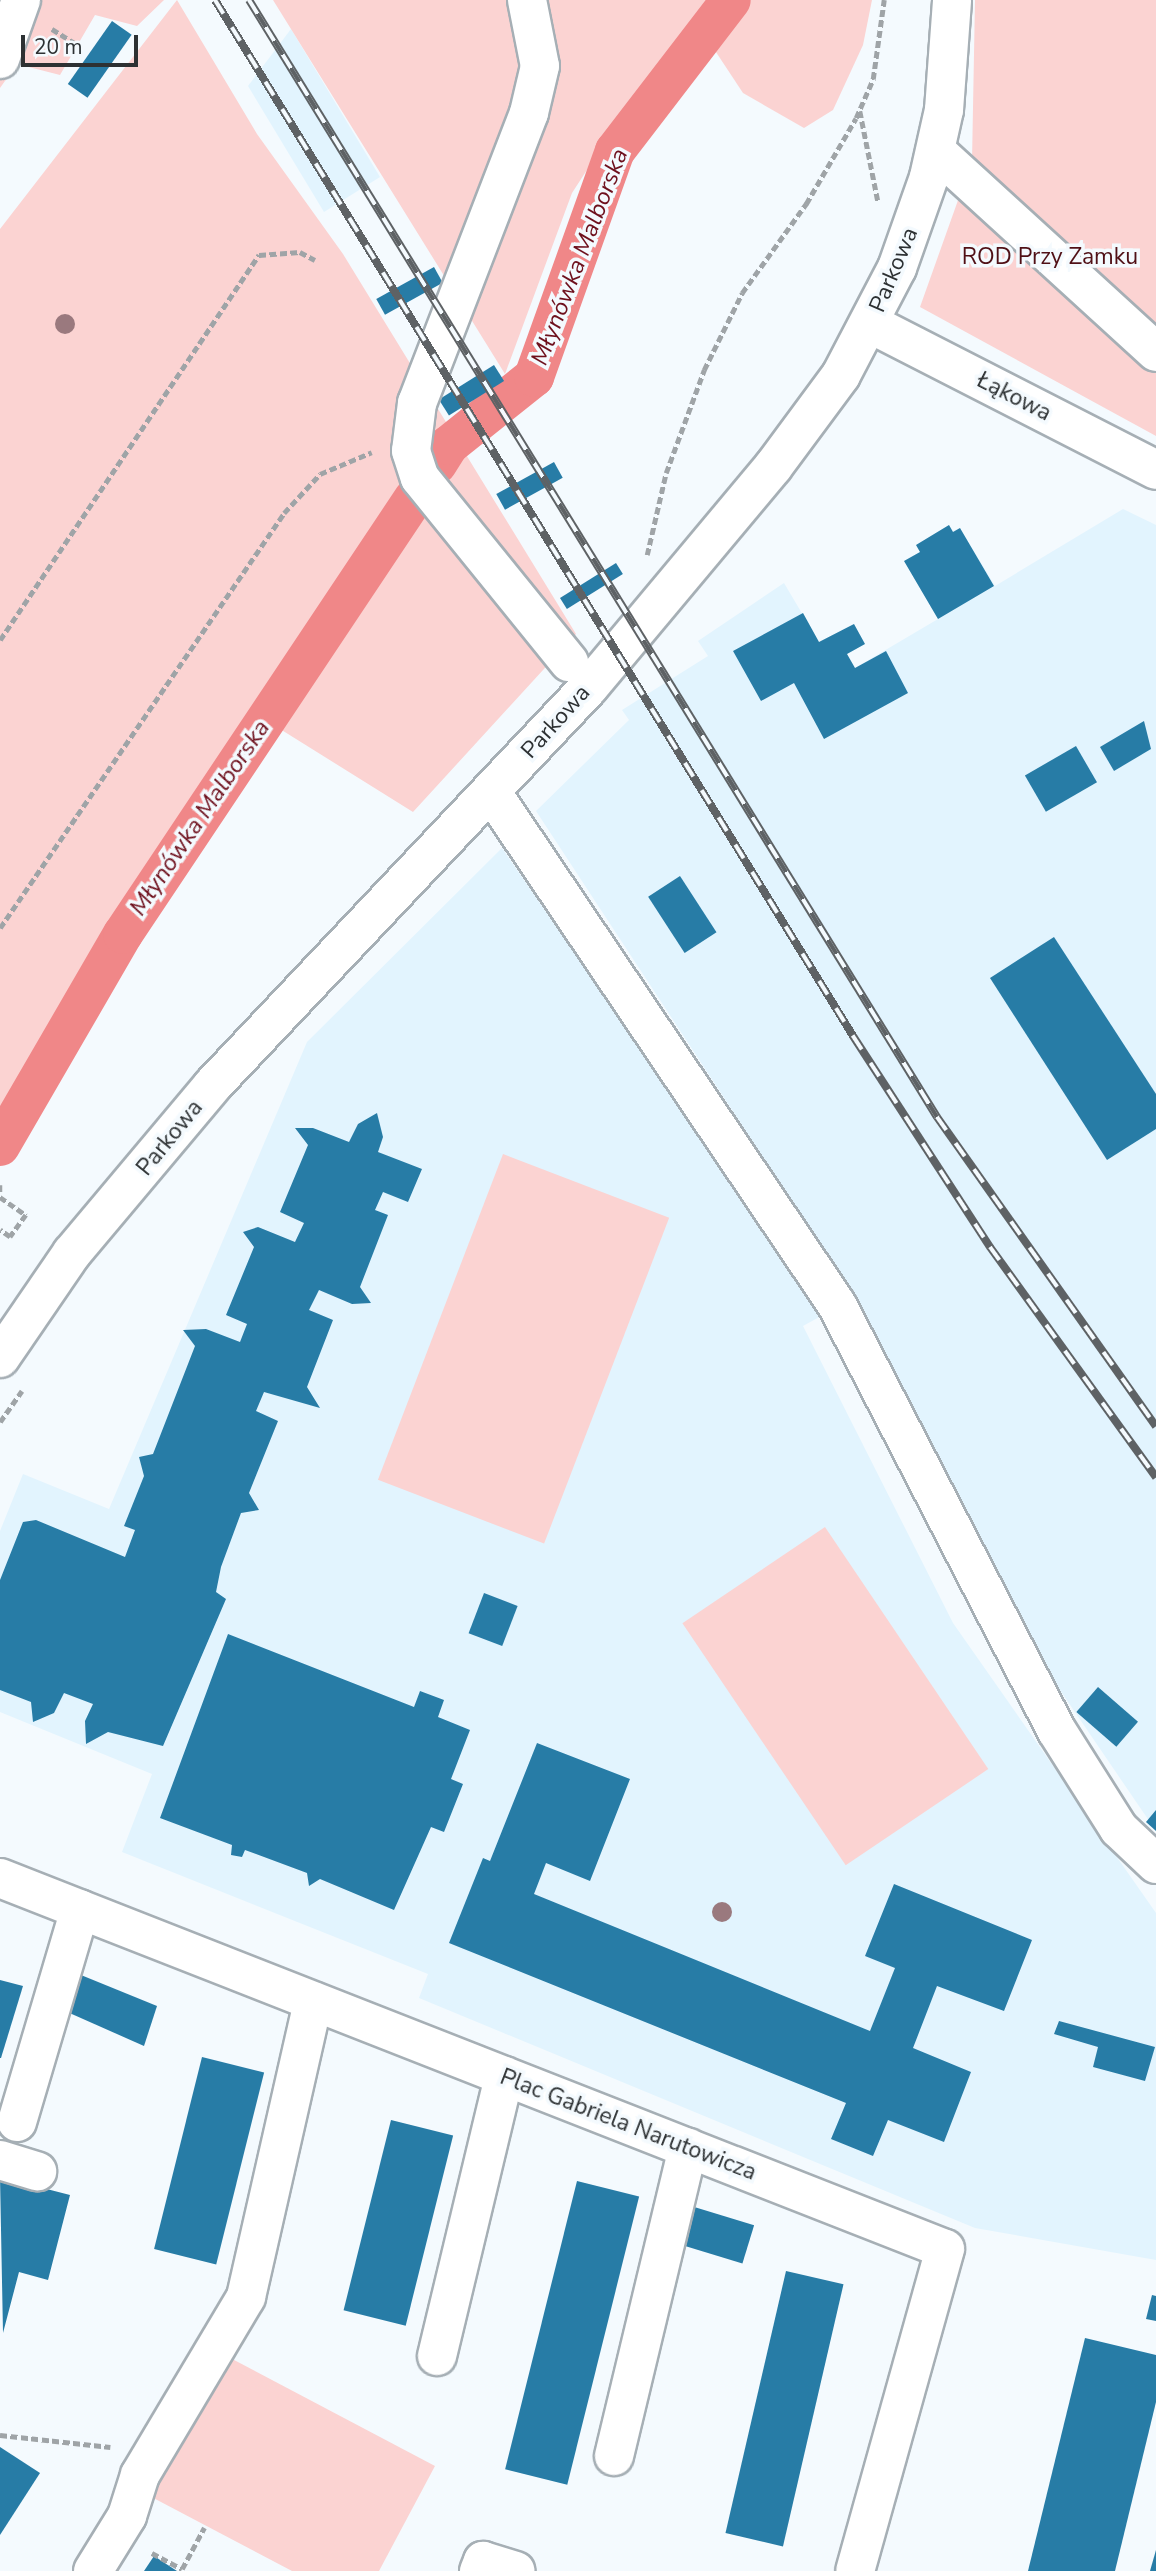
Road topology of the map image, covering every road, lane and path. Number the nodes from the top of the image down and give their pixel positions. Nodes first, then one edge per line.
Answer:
1 (21, 0) edge
2 (527, 0) edge
3 (952, 0) edge
4 (0, 59) edge
5 (860, 110) dead end
6 (936, 151) junction
7 (879, 205) dead end
8 (315, 260) dead end
9 (871, 324) junction
10 (1156, 352) edge
11 (411, 451) junction
12 (1156, 470) edge
13 (0, 640) edge
14 (569, 663) dead end
15 (492, 793) junction
16 (0, 928) edge
17 (1, 1191) edge
18 (0, 1230) edge
19 (0, 1358) edge
20 (1156, 1864) edge
21 (0, 1878) edge
22 (80, 1909) junction
23 (313, 2001) junction
24 (503, 2076) junction
25 (17, 2122) dead end
26 (688, 2148) junction
27 (0, 2160) edge
28 (37, 2171) dead end
29 (437, 2356) dead end
30 (0, 2435) edge
31 (153, 2452) junction
32 (614, 2456) dead end
33 (204, 2528) dead end
34 (146, 2561) dead end
35 (93, 2571) edge
36 (479, 2571) edge
37 (516, 2571) edge
38 (855, 2571) edge

1 - 4 street
2 - 11 street
3 - 6 street, Parkowa
5 - 7 path
6 - 9 street, Parkowa
6 - 10 street
8 - 13 path
9 - 12 street, Łąkowa
9 - 15 street, Parkowa
11 - 14 street
11 - 16 path
15 - 19 street, Parkowa
15 - 20 street
17 - 18 path
21 - 22 street, Plac Gabriela Narutowicza
22 - 23 street, Plac Gabriela Narutowicza
22 - 25 street
23 - 24 street, Plac Gabriela Narutowicza
23 - 31 street
24 - 26 street, Plac Gabriela Narutowicza
24 - 29 street
26 - 32 street
26 - 38 street, Plac Gabriela Narutowicza
27 - 28 street
30 - 31 path
31 - 35 street
33 - 34 path
36 - 37 street

